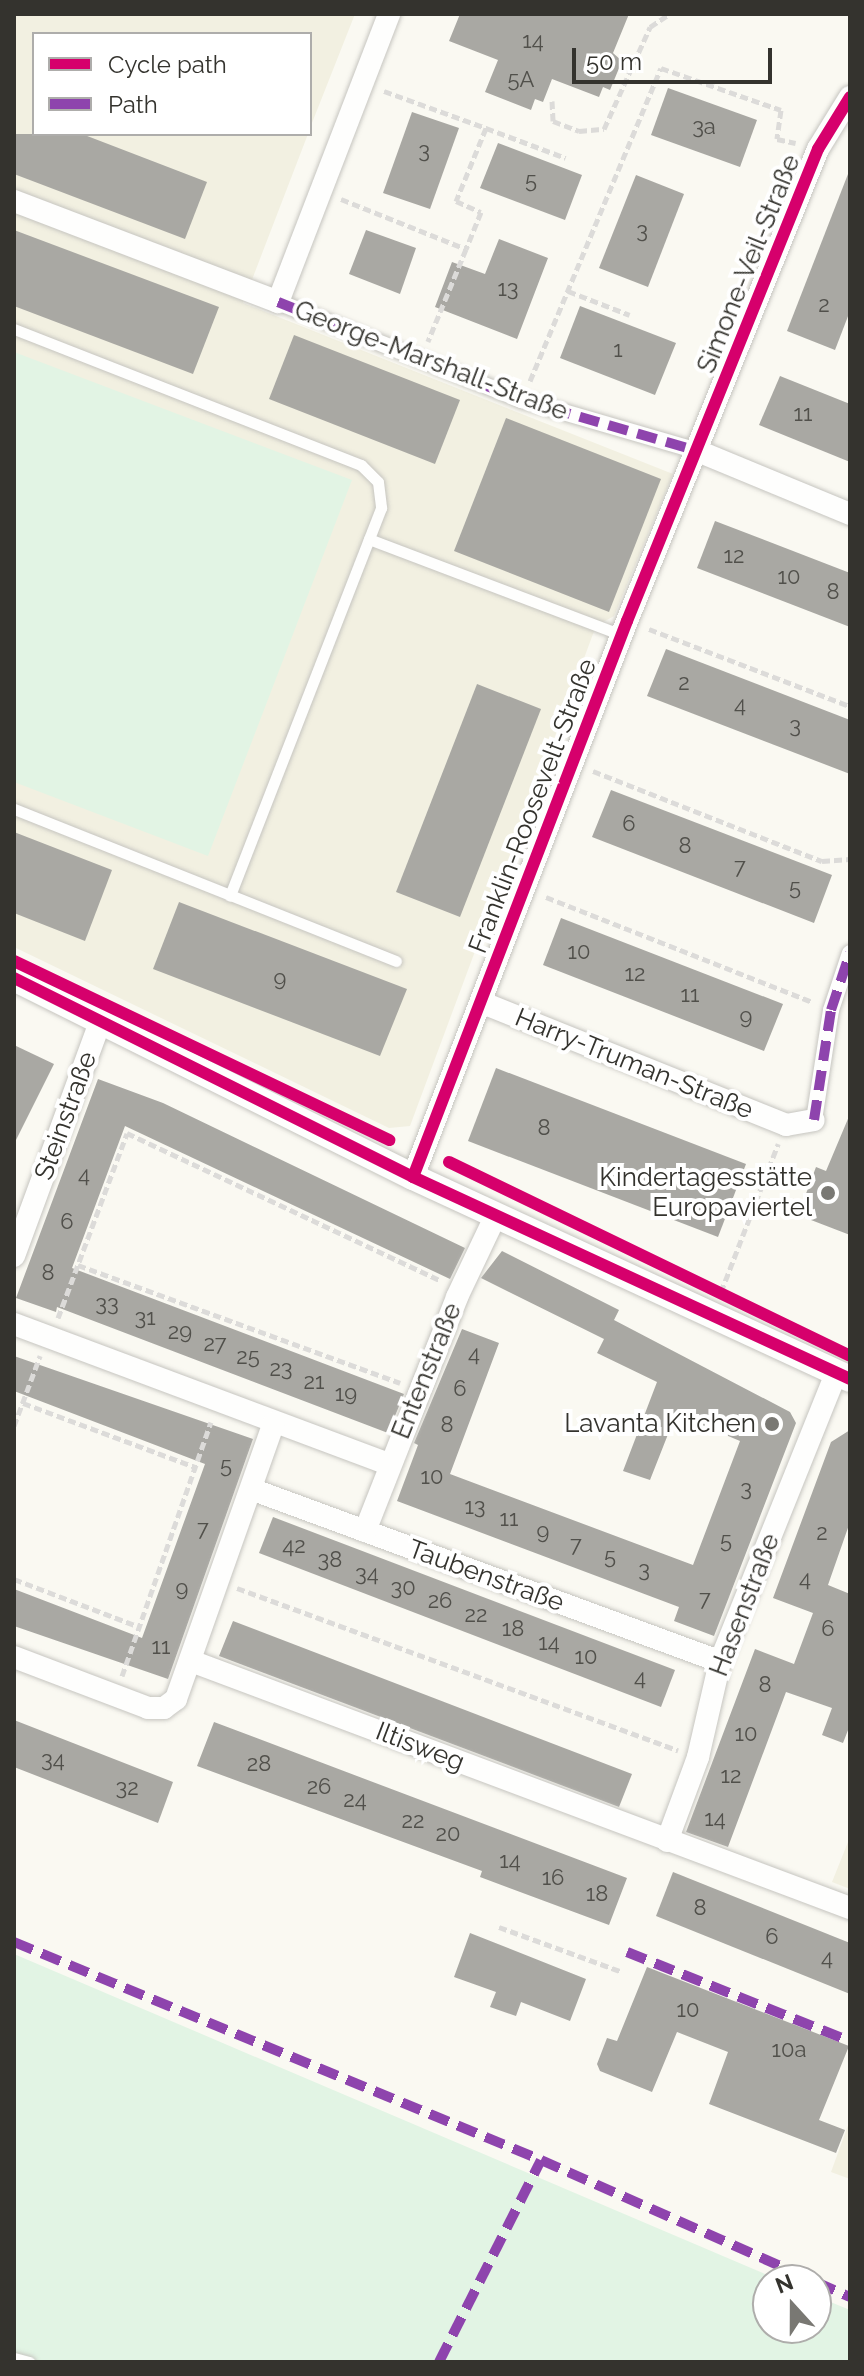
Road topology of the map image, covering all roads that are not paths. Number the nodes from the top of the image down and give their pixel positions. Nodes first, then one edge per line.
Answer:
1 (389, 14) edge
2 (850, 97) edge
3 (14, 201) edge
4 (278, 302) junction
5 (14, 329) edge
6 (698, 451) junction
7 (850, 514) edge
8 (369, 539) junction
9 (624, 628) junction
10 (14, 809) edge
11 (230, 896) junction
12 (850, 953) edge
13 (396, 961) dead end
14 (14, 978) edge
15 (483, 1003) junction
16 (101, 1020) junction
17 (814, 1120) joint
18 (413, 1177) junction
19 (496, 1215) junction
20 (14, 1256) edge
21 (14, 1324) edge
22 (843, 1376) edge
23 (274, 1423) junction
24 (388, 1464) junction
25 (251, 1489) junction
26 (365, 1531) junction
27 (14, 1657) edge
28 (191, 1661) junction
29 (720, 1662) junction
30 (667, 1841) junction
31 (850, 1908) edge
32 (14, 2358) edge
33 (29, 2362) edge

1 - 4 street
2 - 6 street, Simone-Veil-Straße
3 - 4 street, George-Marshall-Straße
4 - 6 street, George-Marshall-Straße
5 - 8 lane
6 - 7 street, George-Marshall-Straße
6 - 9 street, Franklin-Roosevelt-Straße
8 - 9 lane
8 - 11 lane
9 - 15 street, Franklin-Roosevelt-Straße
10 - 11 lane
11 - 13 lane
12 - 17 street, Harry-Truman-Straße
14 - 16 street
15 - 17 street, Harry-Truman-Straße
15 - 18 street, Franklin-Roosevelt-Straße
16 - 18 street
16 - 20 street, Steinstraße
18 - 19 street
19 - 22 street
19 - 24 street, Entenstraße
21 - 23 street
22 - 29 street, Hasenstraße
23 - 24 street
23 - 25 street
24 - 26 street, Entenstraße
25 - 26 street, Taubenstraße
25 - 28 street
26 - 29 street, Taubenstraße
27 - 28 street
28 - 30 street, Iltisweg
29 - 30 street, Hasenstraße
30 - 31 street, Iltisweg
32 - 33 lane

